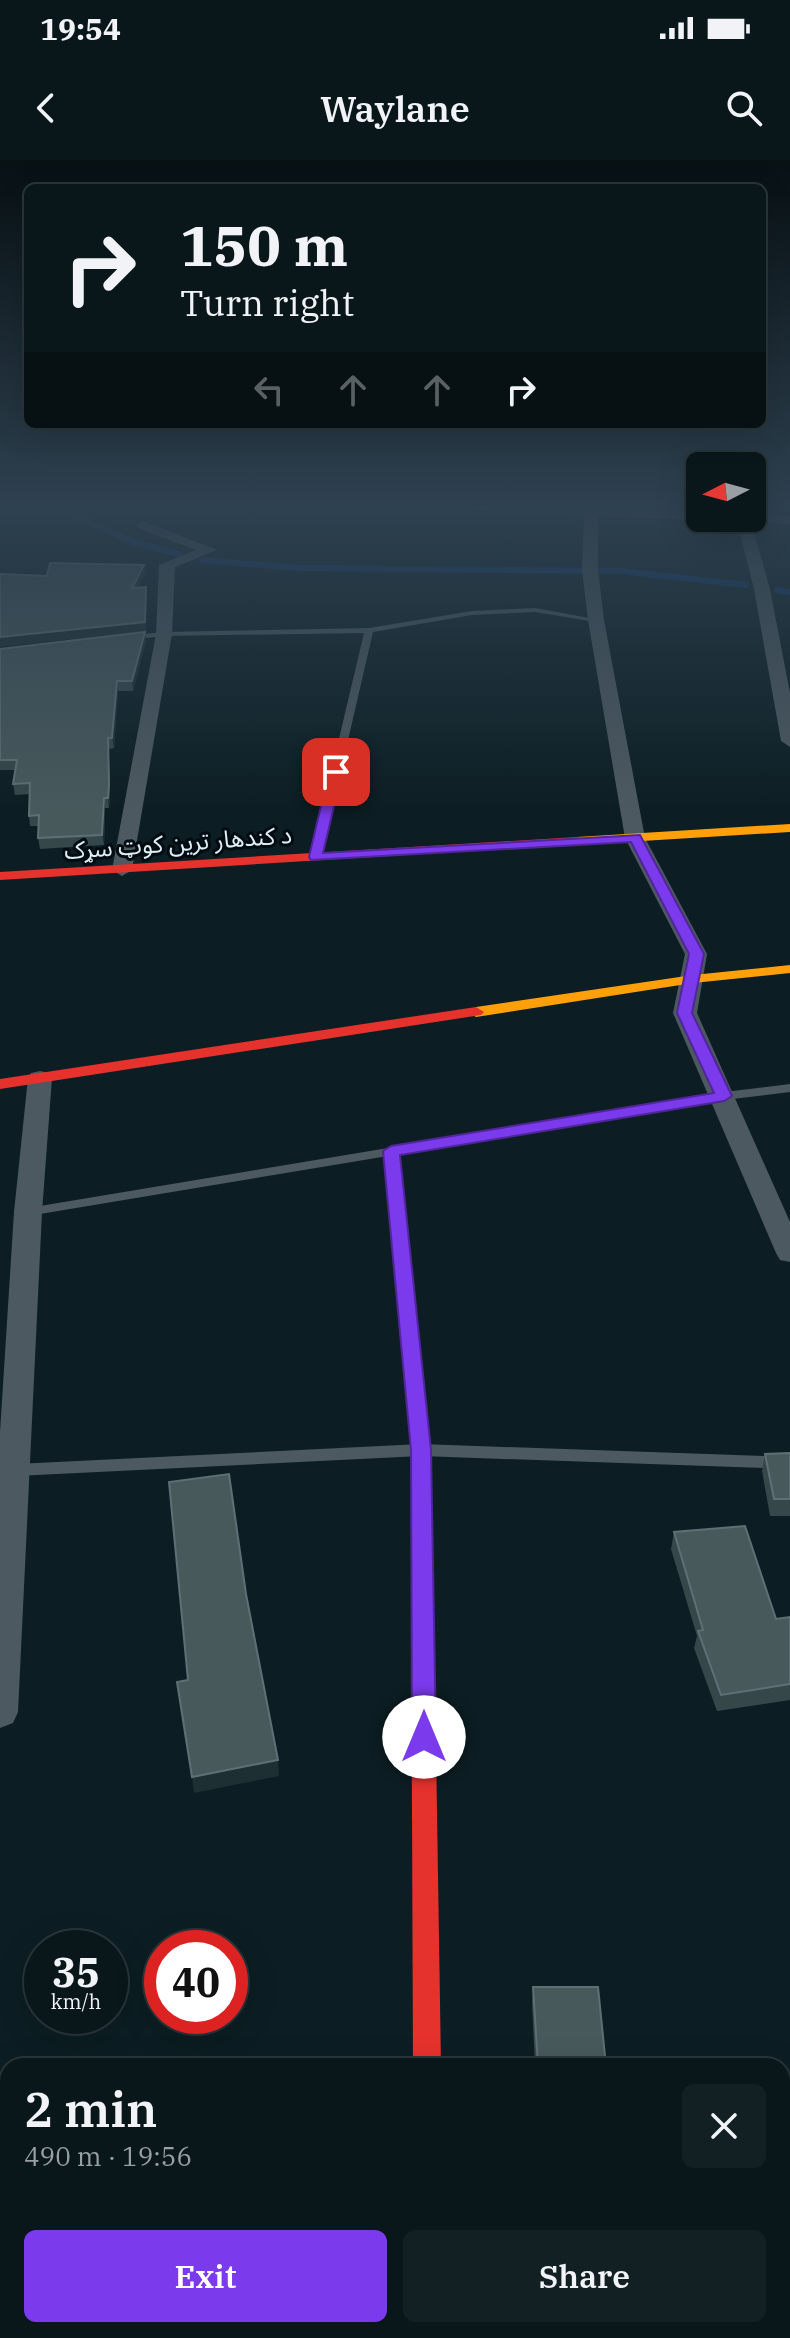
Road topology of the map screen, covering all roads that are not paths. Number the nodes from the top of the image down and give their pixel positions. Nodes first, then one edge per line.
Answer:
1 (165, 608) edge
2 (595, 608) edge
3 (765, 608) edge
4 (596, 620) junction
5 (369, 630) junction
6 (164, 634) junction
7 (120, 639) edge
8 (790, 741) edge
9 (790, 828) edge
10 (635, 838) junction
11 (316, 857) junction
12 (122, 870) junction
13 (0, 876) edge
14 (790, 969) edge
15 (693, 979) junction
16 (40, 1078) junction
17 (0, 1084) edge
18 (790, 1088) edge
19 (724, 1096) junction
20 (391, 1151) junction
21 (28, 1212) junction
22 (790, 1253) edge
23 (421, 1450) junction
24 (790, 1463) edge
25 (16, 1470) junction
26 (0, 1712) edge
27 (427, 2058) edge

1 - 6 street
2 - 4 street
3 - 8 street
4 - 5 lane
4 - 10 street
5 - 6 lane
5 - 11 lane
6 - 7 lane
6 - 12 street
9 - 10 street, د کندهار ترين کوټ سړک
10 - 11 street, د کندهار ترين کوټ سړک
10 - 15 street
11 - 12 street, د کندهار ترين کوټ سړک
12 - 13 street, د کندهار ترين کوټ سړک
14 - 15 street
15 - 16 street
15 - 19 street
16 - 17 street
16 - 21 street
18 - 19 lane
19 - 20 lane
19 - 22 street
20 - 21 lane
20 - 23 street
21 - 25 street
23 - 24 lane
23 - 25 lane
23 - 27 street
25 - 26 street

